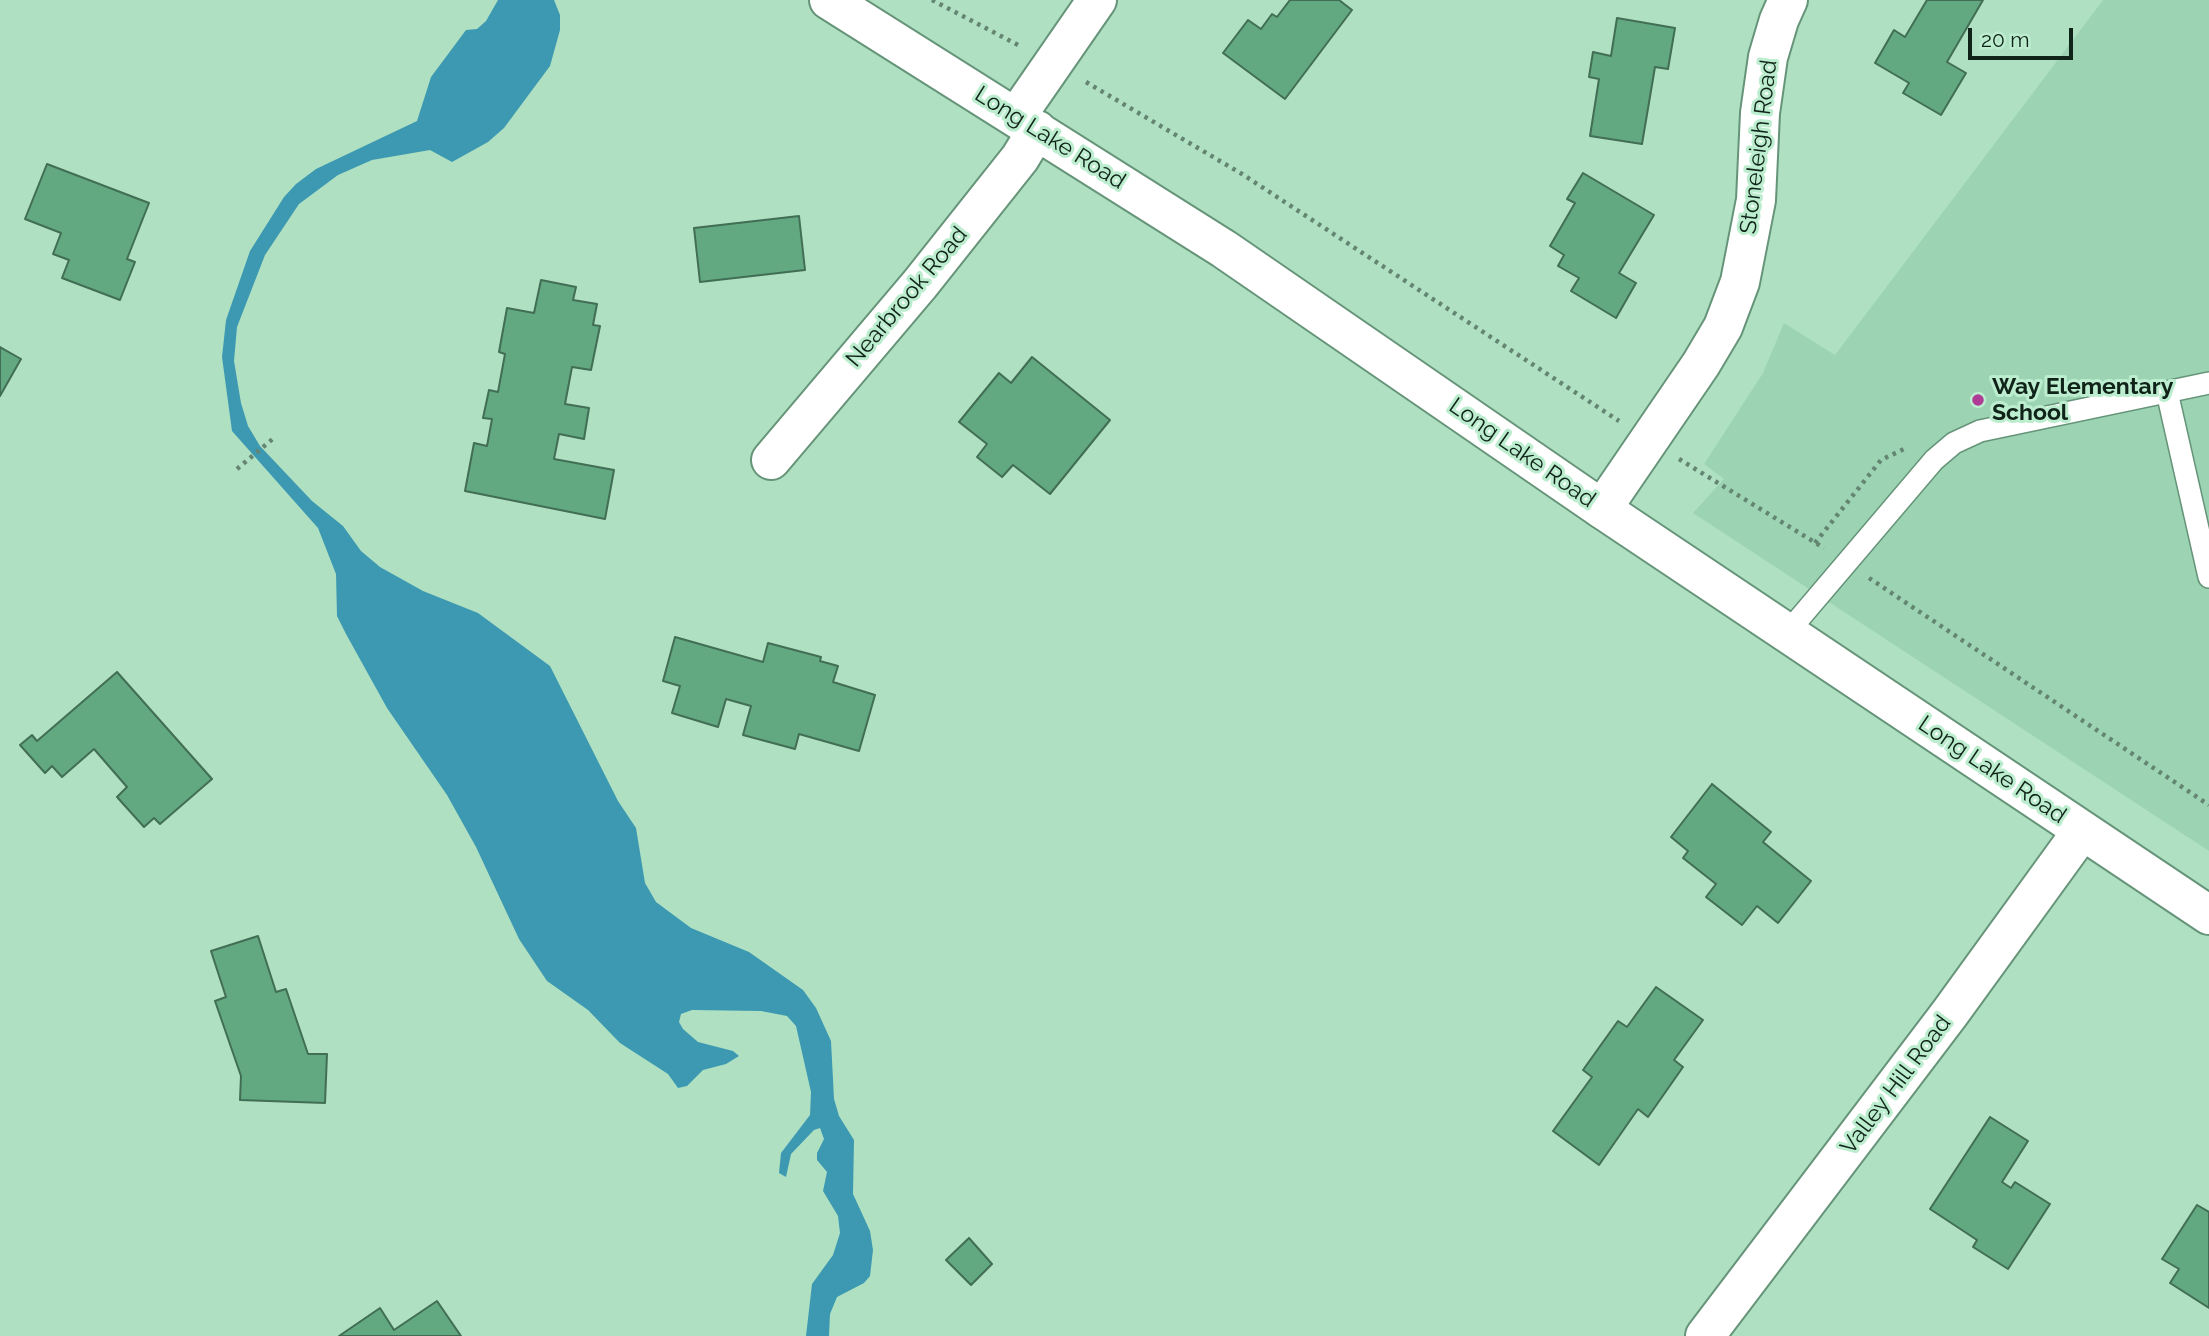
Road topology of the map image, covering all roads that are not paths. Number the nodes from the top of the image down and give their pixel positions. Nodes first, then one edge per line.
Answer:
1 (829, 0) edge
2 (1097, 0) edge
3 (1788, 0) edge
4 (1027, 123) junction
5 (2209, 383) edge
6 (2167, 392) junction
7 (771, 460) dead end
8 (1602, 509) junction
9 (2209, 577) edge
10 (1787, 633) junction
11 (2082, 831) junction
12 (2209, 915) edge
13 (1705, 1336) edge

1 - 4 street, Long Lake Road
2 - 4 street, Nearbrook Road
3 - 8 street, Stoneleigh Road
4 - 7 street, Nearbrook Road
4 - 8 street, Long Lake Road
5 - 6 lane
6 - 9 lane
6 - 10 lane
8 - 10 street, Long Lake Road
10 - 11 street, Long Lake Road
11 - 12 street, Long Lake Road
11 - 13 street, Valley Hill Road

